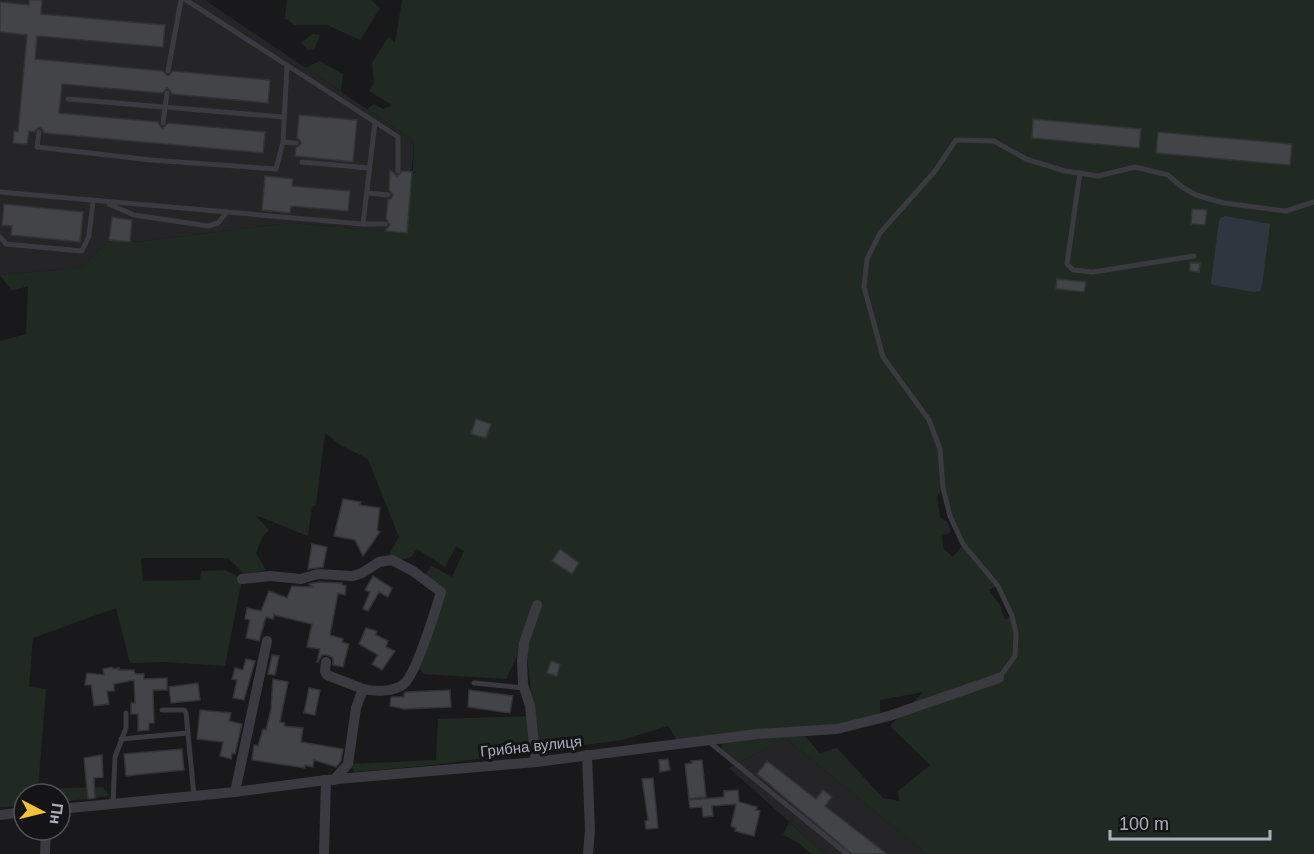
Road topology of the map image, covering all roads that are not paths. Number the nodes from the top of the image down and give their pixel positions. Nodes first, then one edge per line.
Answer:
1 (181, 0) edge
2 (186, 0) edge
3 (287, 65) junction
4 (168, 71) dead end
5 (167, 93) dead end
6 (68, 99) dead end
7 (165, 107) junction
8 (283, 117) junction
9 (375, 122) junction
10 (163, 123) dead end
11 (39, 132) dead end
12 (282, 142) junction
13 (296, 143) dead end
14 (302, 162) dead end
15 (369, 168) junction
16 (398, 171) dead end
17 (1080, 173) junction
18 (0, 192) edge
19 (367, 193) junction
20 (388, 195) dead end
21 (93, 201) junction
22 (105, 202) junction
23 (1314, 202) edge
24 (227, 212) junction
25 (363, 224) junction
26 (385, 224) dead end
27 (0, 237) edge
28 (1194, 256) dead end
29 (242, 579) dead end
30 (537, 605) dead end
31 (267, 640) dead end
32 (326, 662) dead end
33 (999, 678) joint
34 (474, 683) dead end
35 (524, 687) junction
36 (363, 689) junction
37 (162, 710) dead end
38 (126, 712) dead end
39 (188, 733) junction
40 (121, 739) junction
41 (708, 741) junction
42 (587, 755) junction
43 (536, 762) junction
44 (348, 764) junction
45 (358, 777) junction
46 (330, 780) junction
47 (235, 792) junction
48 (194, 796) junction
49 (113, 803) junction
50 (72, 808) edge
51 (324, 854) edge
52 (588, 854) edge
53 (847, 854) edge

1 - 4 lane
2 - 3 lane
3 - 8 lane
3 - 9 lane
5 - 7 lane
6 - 7 lane
7 - 8 lane
7 - 10 lane
8 - 12 lane
9 - 15 lane
9 - 16 lane
11 - 12 lane
12 - 13 lane
14 - 15 lane
15 - 19 lane
17 - 23 lane
17 - 28 lane
17 - 33 lane
18 - 21 lane
19 - 20 lane
19 - 25 lane
21 - 22 lane
21 - 27 lane
22 - 24 lane
22 - 24 lane
24 - 25 lane
25 - 26 lane
29 - 36 street
30 - 35 street
31 - 47 street
32 - 36 street
33 - 41 street, Грибна вулиця
34 - 35 lane
35 - 43 street
36 - 44 street
37 - 39 lane
38 - 40 lane
39 - 40 lane
39 - 48 lane
40 - 49 lane
41 - 42 street, Грибна вулиця
41 - 53 lane
42 - 43 street, Грибна вулиця
42 - 52 street
43 - 45 street, Грибна вулиця
44 - 45 street
44 - 46 street
45 - 46 street, Грибна вулиця
46 - 47 street, Грибна вулиця
46 - 51 street
47 - 48 street, Грибна вулиця
48 - 49 street, Грибна вулиця
49 - 50 street, Грибна вулиця

